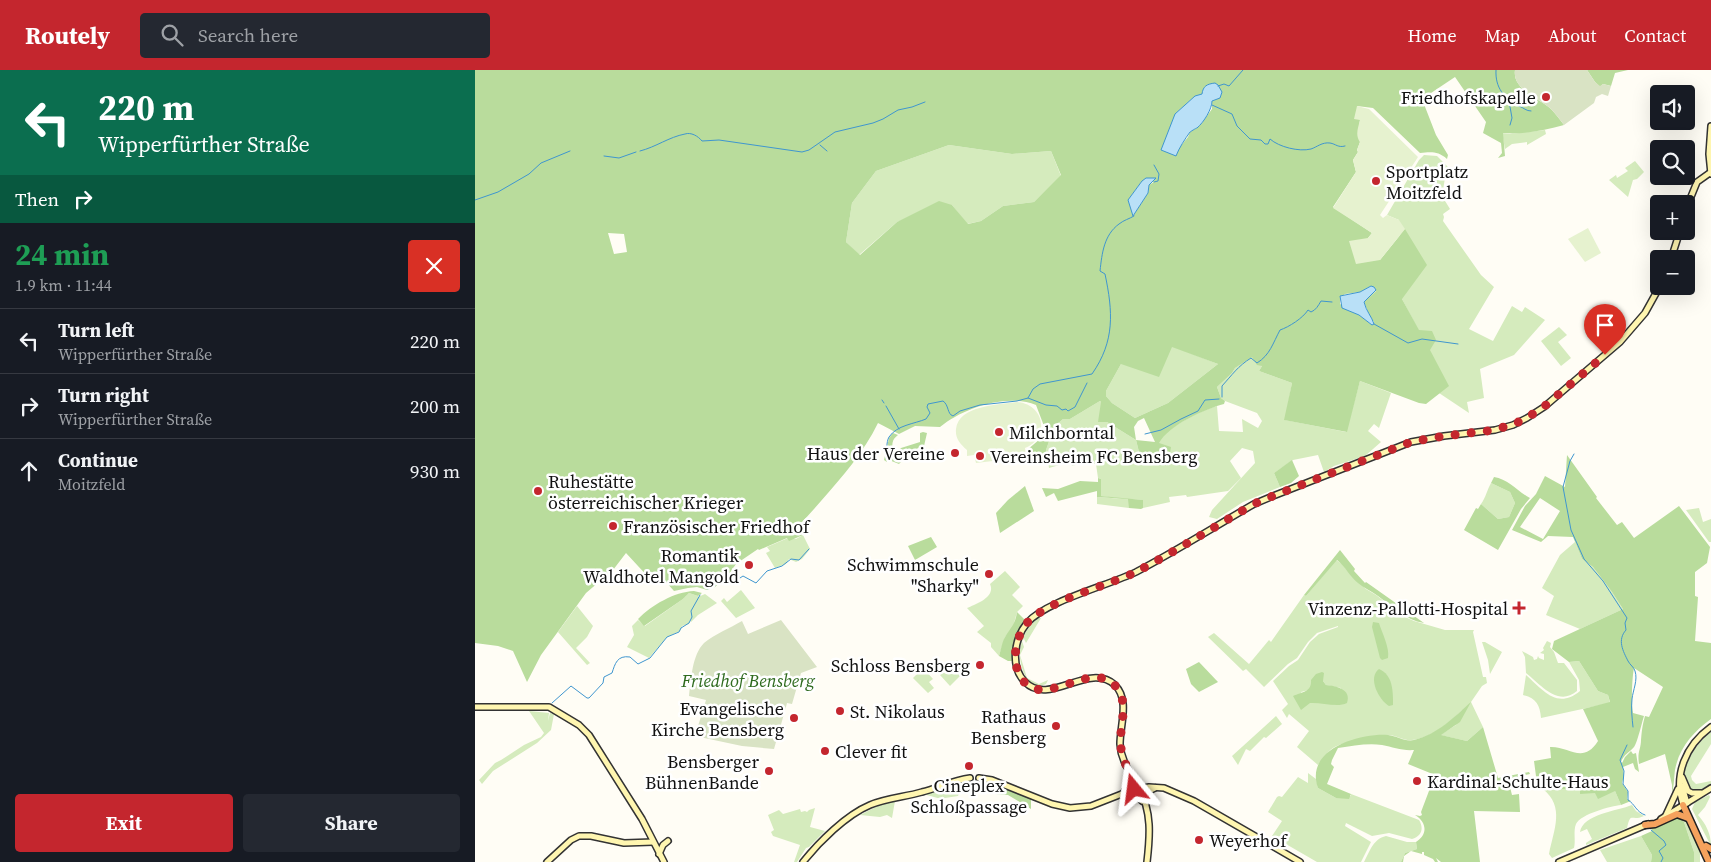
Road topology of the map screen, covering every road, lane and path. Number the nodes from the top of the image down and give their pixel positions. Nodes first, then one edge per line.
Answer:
1 (1711, 126) edge
2 (1711, 172) edge
3 (1692, 195) edge
4 (1655, 295) edge
5 (475, 706) edge
6 (1711, 726) edge
7 (1683, 765) junction
8 (1130, 774) junction
9 (1682, 776) junction
10 (970, 778) dead end
11 (979, 778) dead end
12 (1679, 786) junction
13 (1156, 787) junction
14 (1139, 788) junction
15 (1711, 788) edge
16 (1124, 792) junction
17 (1703, 793) junction
18 (1144, 803) junction
19 (1685, 804) junction
20 (1666, 816) junction
21 (1690, 820) junction
22 (1645, 826) junction
23 (668, 841) dead end
24 (653, 842) junction
25 (1707, 848) edge
26 (659, 854) junction
27 (1711, 858) edge
28 (547, 862) edge
29 (664, 862) edge
30 (803, 862) edge
31 (1147, 862) edge
32 (1301, 862) edge
33 (1559, 862) edge
34 (1703, 862) edge
35 (1709, 862) edge

1 - 2 main road
2 - 3 main road
4 - 8 main road
5 - 24 main road
6 - 7 main road
7 - 9 main road
7 - 12 main road
8 - 14 main road
8 - 16 main road
9 - 17 main road
9 - 19 main road
10 - 30 main road
11 - 16 main road
12 - 19 main road
12 - 20 main road
13 - 14 main road
13 - 18 main road
13 - 32 main road
14 - 16 main road
14 - 18 main road
15 - 17 main road
16 - 18 main road
17 - 19 main road
18 - 31 main road
19 - 20 main road
19 - 21 highway
19 - 25 highway
20 - 22 main road
21 - 22 highway
21 - 25 highway
22 - 33 main road
23 - 26 main road
24 - 26 main road
24 - 28 main road
25 - 27 highway
25 - 34 highway
25 - 35 highway
26 - 29 main road

